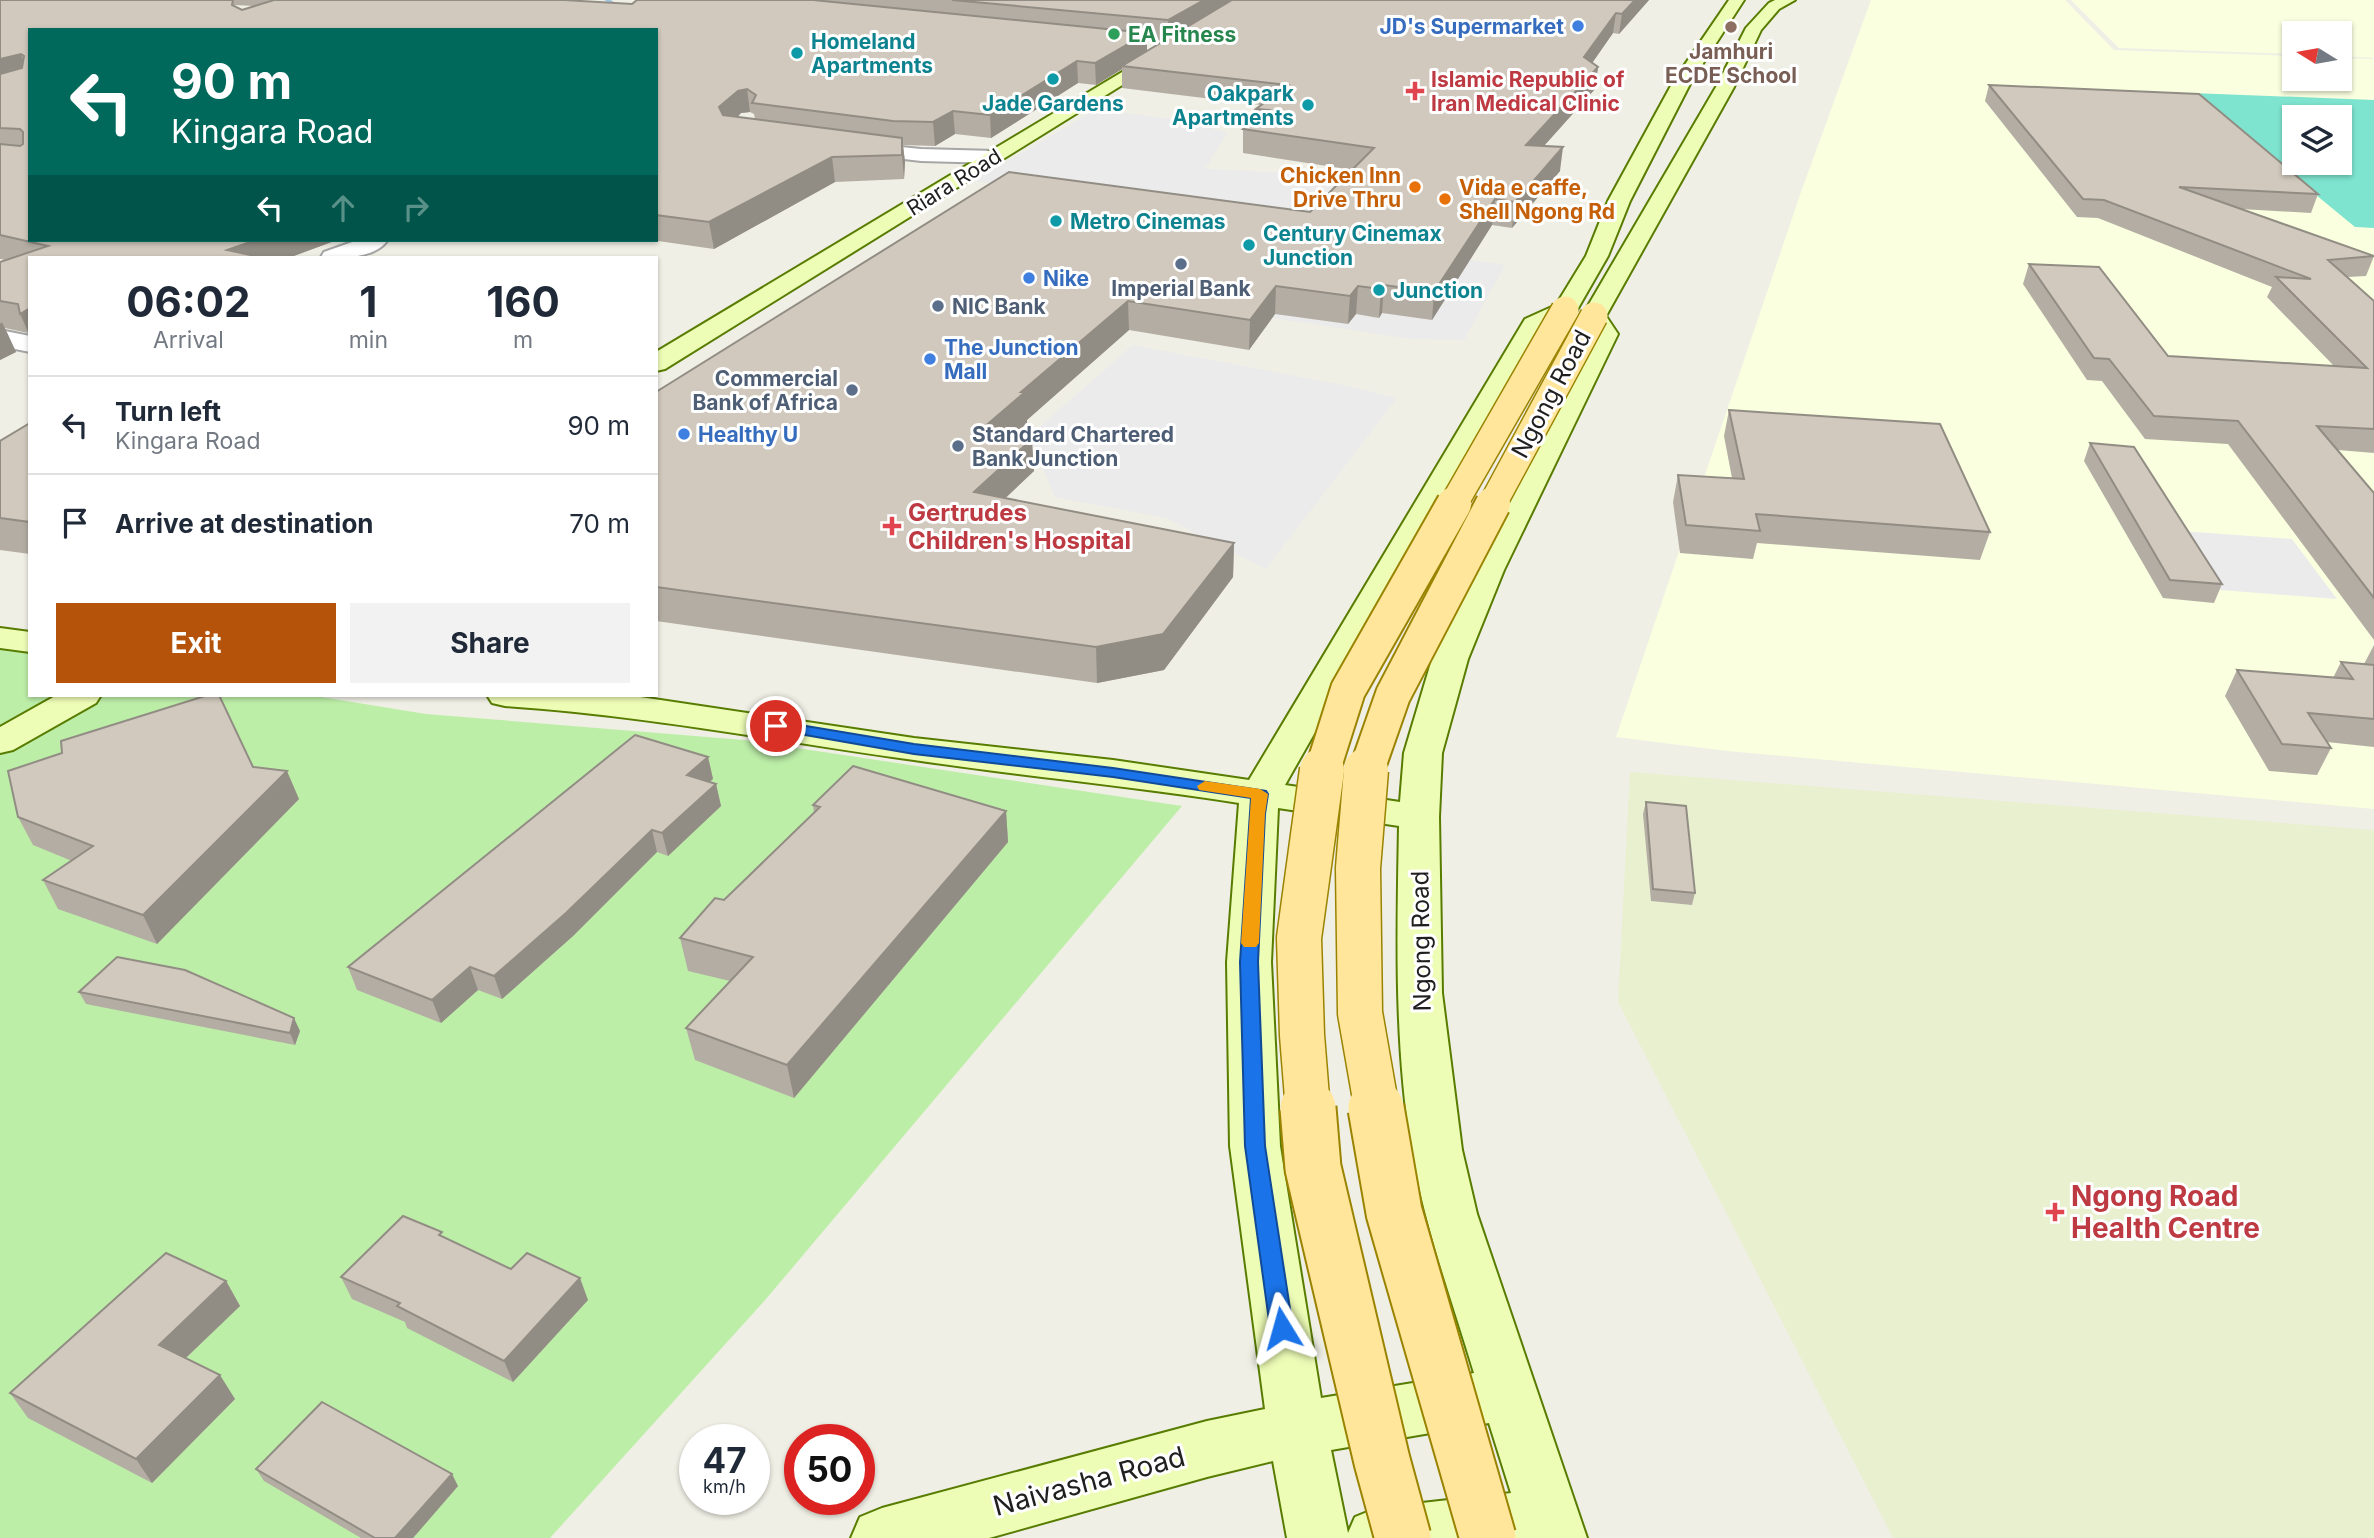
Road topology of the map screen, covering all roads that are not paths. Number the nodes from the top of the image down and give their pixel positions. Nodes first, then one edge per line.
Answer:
1 (1252, 0) edge
2 (1737, 0) edge
3 (1788, 0) edge
4 (1146, 47) edge
5 (1172, 49) junction
6 (830, 145) edge
7 (995, 157) junction
8 (373, 242) edge
9 (335, 256) edge
10 (1579, 313) junction
11 (0, 338) edge
12 (28, 344) edge
13 (658, 362) edge
14 (79, 697) edge
15 (534, 697) edge
16 (0, 741) edge
17 (1260, 794) junction
18 (1419, 817) junction
19 (1507, 1394) junction
20 (1447, 1403) junction
21 (1297, 1429) junction
22 (1553, 1528) edge
23 (1486, 1532) edge
24 (882, 1538) edge
25 (1318, 1538) edge
26 (1377, 1538) edge
27 (1403, 1538) edge

1 - 5 main road, Riara Road
2 - 10 main road, Ngong Road
3 - 10 main road
4 - 5 street
5 - 7 main road, Riara Road
6 - 7 street
7 - 13 main road, Riara Road
8 - 9 street
10 - 17 main road, Ngong Road
10 - 18 main road, Ngong Road
10 - 20 main road, Ngong Road, bridge
10 - 27 main road, Ngong Road, bridge
11 - 12 street
14 - 16 main road
15 - 17 main road
17 - 18 main road
17 - 21 main road, Ngong Road
18 - 19 main road, Ngong Road
19 - 20 main road
19 - 22 main road, Ngong Road
20 - 21 main road
20 - 23 main road, Ngong Road, bridge
21 - 24 main road, Naivasha Road
21 - 25 main road, Ngong Road
22 - 23 main road
23 - 26 main road

